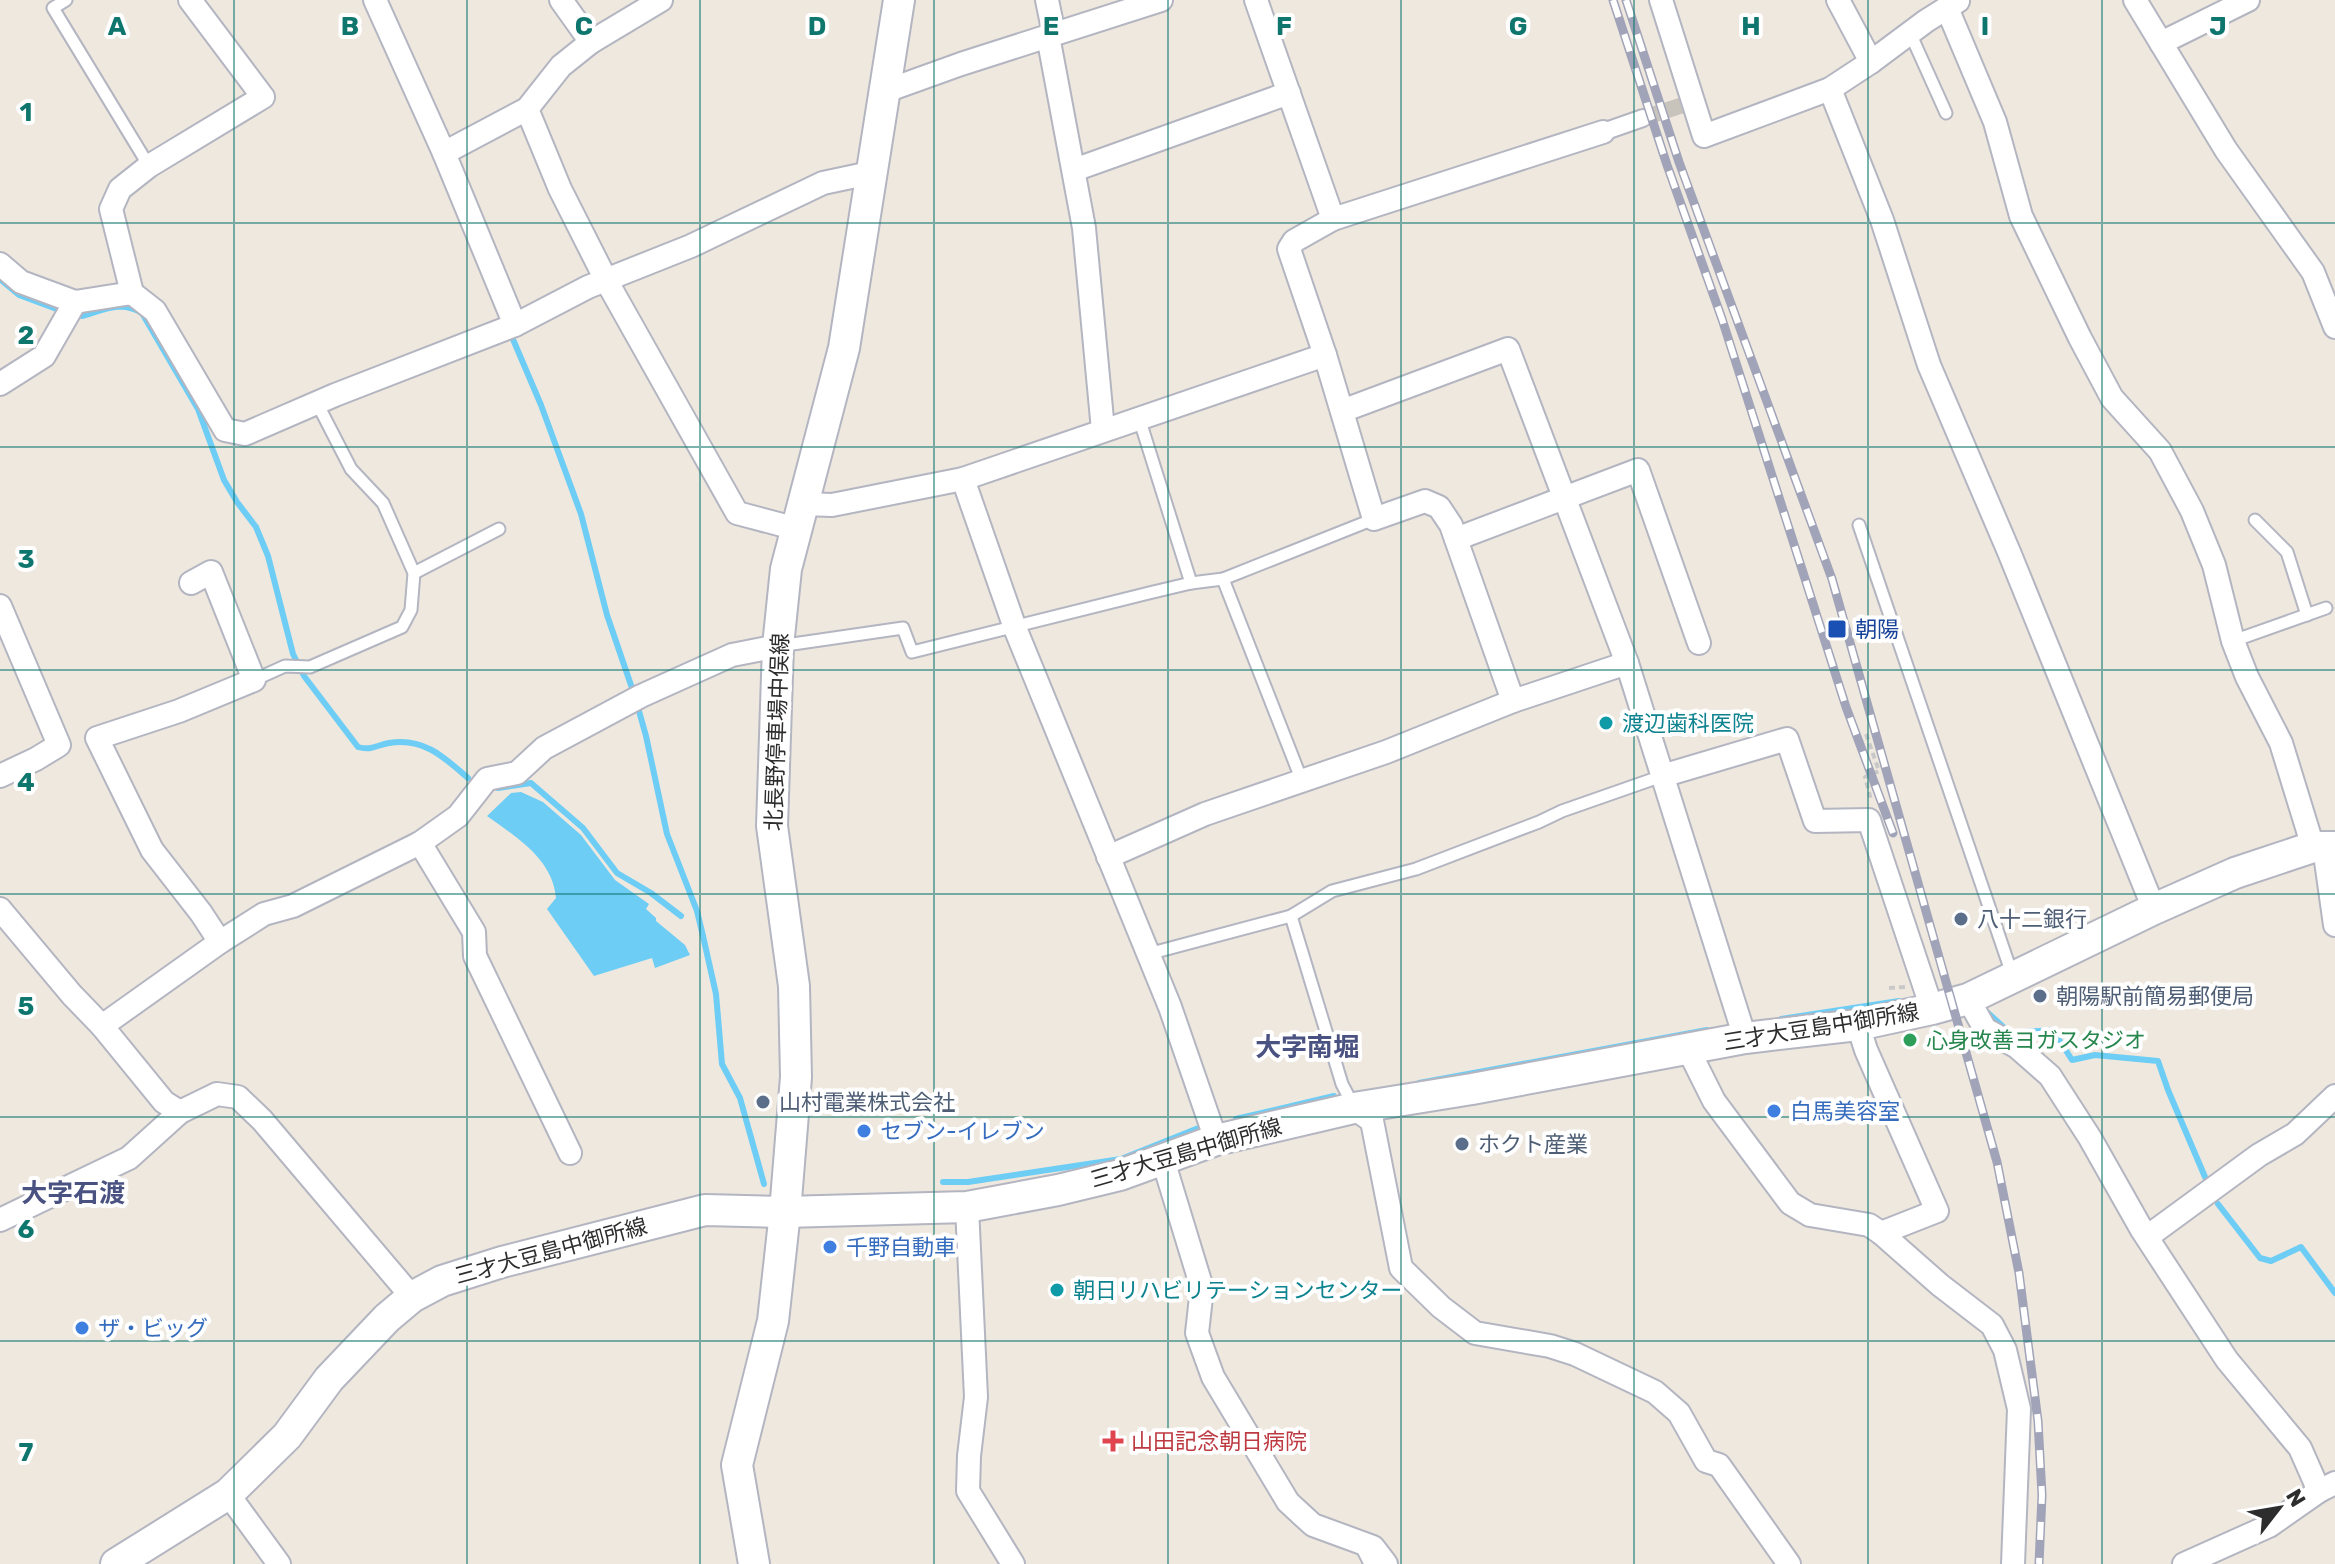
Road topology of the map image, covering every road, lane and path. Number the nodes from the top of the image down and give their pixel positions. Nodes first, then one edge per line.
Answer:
1 (66, 0) edge
2 (190, 0) edge
3 (375, 0) edge
4 (561, 0) edge
5 (661, 0) edge
6 (899, 0) edge
7 (1047, 0) edge
8 (1161, 0) edge
9 (1256, 0) edge
10 (1661, 0) edge
11 (1838, 0) edge
12 (2135, 0) edge
13 (2248, 0) edge
14 (1953, 4) edge
15 (1910, 33) junction
16 (1051, 35) junction
17 (591, 42) junction
18 (2161, 43) junction
19 (1871, 62) junction
20 (1830, 89) junction
21 (886, 91) junction
22 (1289, 93) junction
23 (1683, 105) dead end
24 (527, 109) junction
25 (1946, 113) dead end
26 (1643, 118) tunnel mouth
27 (1603, 132) joint
28 (1695, 143) dead end
29 (444, 153) junction
30 (149, 166) junction
31 (1074, 170) junction
32 (870, 173) junction
33 (1333, 219) junction
34 (0, 264) edge
35 (606, 280) junction
36 (132, 293) junction
37 (75, 302) junction
38 (2335, 327) edge
39 (506, 329) junction
40 (1325, 355) junction
41 (0, 384) edge
42 (317, 403) junction
43 (1342, 411) junction
44 (1139, 418) junction
45 (1103, 430) junction
46 (963, 479) junction
47 (1564, 497) junction
48 (800, 517) junction
49 (1374, 519) junction
50 (2255, 520) dead end
51 (1859, 525) dead end
52 (499, 529) dead end
53 (1456, 539) junction
54 (414, 573) junction
55 (1223, 579) junction
56 (191, 583) dead end
57 (1191, 583) junction
58 (0, 606) edge
59 (2326, 608) dead end
60 (2307, 615) junction
61 (1015, 628) junction
62 (2233, 641) junction
63 (1699, 643) dead end
64 (778, 646) junction
65 (1627, 663) junction
66 (254, 680) junction
67 (1513, 701) junction
68 (1866, 734) dead end
69 (97, 738) junction
70 (59, 745) junction
71 (0, 776) edge
72 (1662, 776) junction
73 (1302, 781) junction
74 (1869, 820) junction
75 (420, 843) junction
76 (2324, 847) edge
77 (1108, 857) junction
78 (0, 909) edge
79 (2154, 909) junction
80 (1291, 916) junction
81 (2335, 925) edge
82 (220, 942) junction
83 (1148, 954) junction
84 (2013, 978) junction
85 (1968, 999) junction
86 (1932, 1009) junction
87 (1858, 1025) junction
88 (102, 1026) junction
89 (1745, 1038) junction
90 (1688, 1049) junction
91 (2335, 1096) edge
92 (1354, 1108) junction
93 (180, 1112) junction
94 (1216, 1140) junction
95 (570, 1153) dead end
96 (1163, 1160) junction
97 (967, 1207) junction
98 (785, 1212) junction
99 (0, 1220) edge
100 (1881, 1233) junction
101 (2147, 1237) junction
102 (412, 1297) junction
103 (2327, 1487) edge
104 (228, 1494) junction
105 (1358, 1542) junction
106 (116, 1564) edge
107 (279, 1564) edge
108 (754, 1564) edge
109 (1013, 1564) edge
110 (1370, 1564) edge
111 (1386, 1564) edge
112 (1789, 1564) edge
113 (2013, 1564) edge
114 (2184, 1564) edge

1 - 30 lane
2 - 30 street
3 - 29 street
4 - 17 street
5 - 17 street
6 - 21 main road, 北長野停車場中俣線
7 - 16 street
8 - 16 street
9 - 22 street
10 - 20 street
11 - 19 street
12 - 18 street
13 - 18 street
14 - 15 street
14 - 62 street
15 - 19 street
15 - 25 lane
16 - 21 street
16 - 31 street
17 - 24 street
18 - 38 street
19 - 20 street
20 - 79 street
21 - 32 main road, 北長野停車場中俣線
22 - 31 street
22 - 33 street
23 - 28 street
24 - 29 street
24 - 35 street
26 - 27 street
27 - 33 street
29 - 39 street
30 - 36 street
31 - 45 street
32 - 35 street
32 - 48 main road, 北長野停車場中俣線
33 - 40 street
34 - 37 street
35 - 39 street
35 - 48 street
36 - 37 street
36 - 42 street
37 - 41 street
39 - 42 street
40 - 43 street
40 - 44 street
42 - 54 lane
43 - 47 street
43 - 49 street
44 - 45 street
44 - 57 lane
45 - 46 street
46 - 48 street
46 - 61 street
47 - 53 street
47 - 63 street
47 - 65 street
48 - 64 main road, 北長野停車場中俣線
49 - 53 street
49 - 55 lane
50 - 60 lane
51 - 84 lane
52 - 54 lane
53 - 67 street
54 - 66 lane
55 - 57 lane
55 - 73 lane
56 - 66 street
57 - 61 lane
58 - 70 street
59 - 60 lane
60 - 62 lane
61 - 64 lane
61 - 77 street
62 - 76 street
64 - 75 street
64 - 98 main road, 北長野停車場中俣線
65 - 67 street
65 - 72 street
66 - 69 street
67 - 73 street
68 - 74 path
69 - 70 street
69 - 82 street
70 - 71 street
72 - 74 street
72 - 80 lane
72 - 89 street
73 - 77 street
74 - 86 street
75 - 82 street
75 - 95 street
76 - 79 main road, 三才大豆島中御所線
76 - 81 street
77 - 83 street
78 - 88 street
79 - 84 main road, 三才大豆島中御所線
80 - 83 lane
80 - 92 lane
82 - 88 street
83 - 94 street
84 - 85 main road, 三才大豆島中御所線
85 - 86 main road, 三才大豆島中御所線
85 - 101 street
86 - 87 main road, 三才大豆島中御所線
87 - 89 main road, 三才大豆島中御所線
87 - 100 street
88 - 93 street
89 - 90 main road, 三才大豆島中御所線
90 - 92 main road, 三才大豆島中御所線
90 - 100 street
91 - 101 street
92 - 94 main road, 三才大豆島中御所線
92 - 112 street
93 - 99 street
93 - 102 street
94 - 96 main road, 三才大豆島中御所線
96 - 97 main road, 三才大豆島中御所線
96 - 105 street
97 - 98 main road, 三才大豆島中御所線
97 - 109 street
98 - 102 main road, 三才大豆島中御所線
98 - 108 main road, 北長野停車場中俣線
100 - 113 street
101 - 103 street
102 - 104 main road, 三才大豆島中御所線
103 - 114 street
104 - 106 main road, 三才大豆島中御所線
104 - 107 street
105 - 110 lane
105 - 111 street

